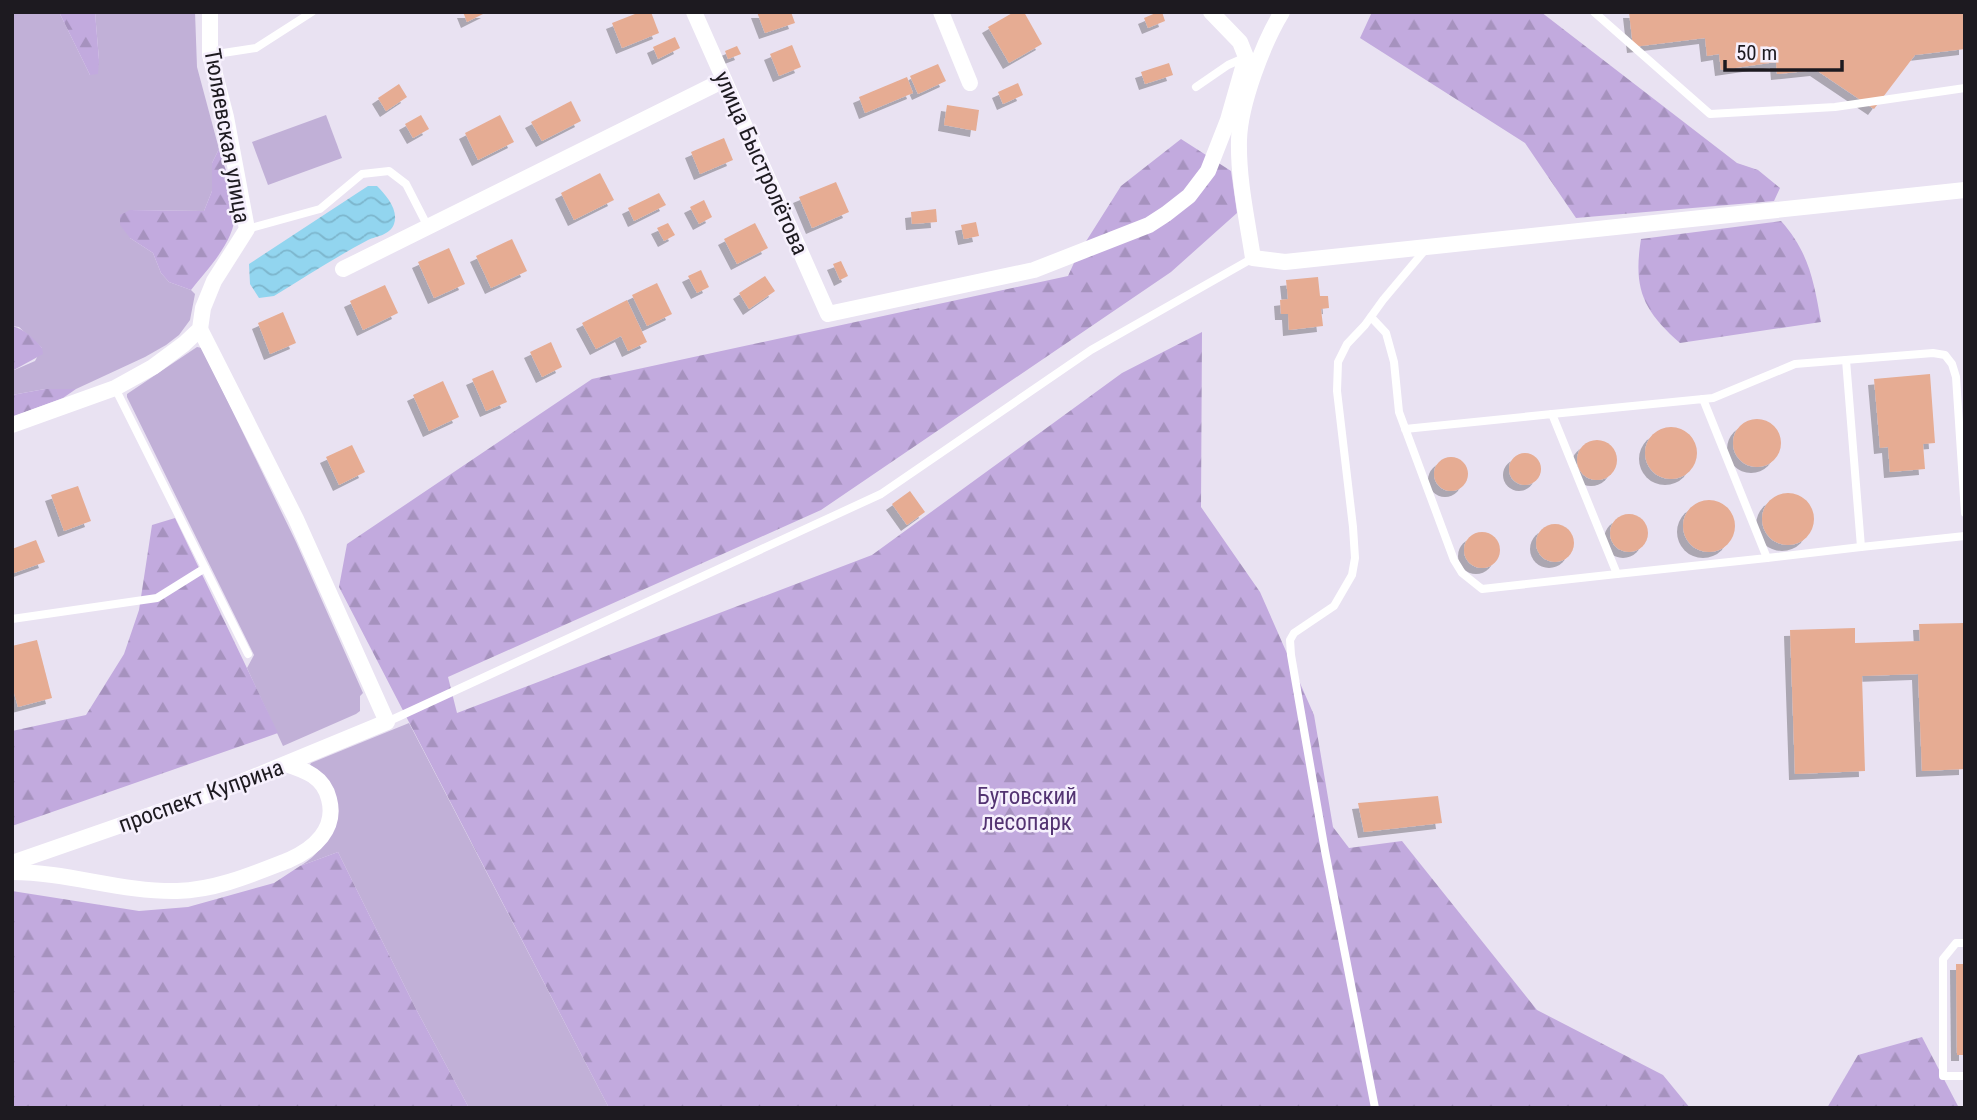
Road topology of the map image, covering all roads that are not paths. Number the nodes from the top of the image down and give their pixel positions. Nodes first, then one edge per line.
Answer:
1 (210, 12) edge
2 (312, 12) edge
3 (694, 12) edge
4 (941, 12) edge
5 (1211, 12) edge
6 (1282, 12) edge
7 (1594, 12) edge
8 (210, 55) junction
9 (1246, 57) junction
10 (724, 80) junction
11 (970, 83) dead end
12 (1196, 88) dead end
13 (1965, 88) edge
14 (1965, 190) edge
15 (428, 227) junction
16 (247, 229) junction
17 (1426, 248) junction
18 (1253, 258) junction
19 (343, 269) dead end
20 (1371, 317) junction
21 (200, 329) junction
22 (1846, 360) junction
23 (115, 388) junction
24 (1703, 399) junction
25 (1552, 414) junction
26 (12, 425) edge
27 (1405, 429) junction
28 (1965, 513) edge
29 (1965, 536) edge
30 (1861, 547) junction
31 (1767, 558) junction
32 (205, 568) junction
33 (1617, 574) junction
34 (12, 619) edge
35 (248, 654) dead end
36 (387, 722) junction
37 (286, 764) junction
38 (12, 863) edge
39 (12, 872) edge
40 (1965, 943) edge
41 (1965, 1076) edge
42 (1375, 1108) edge

1 - 8 street, Тюляевская улица
2 - 8 lane
3 - 10 street, улица Быстролётова
4 - 11 street
5 - 9 street
6 - 18 street
7 - 13 lane
8 - 16 street, Тюляевская улица
9 - 10 street, улица Быстролётова
9 - 12 lane
10 - 15 street
14 - 17 street
15 - 16 lane
15 - 19 street
16 - 21 street, Тюляевская улица
17 - 18 street
17 - 20 lane
18 - 36 lane
20 - 27 lane
20 - 42 lane
21 - 23 street
21 - 36 street
22 - 24 lane
22 - 28 lane
22 - 30 lane
23 - 26 street
23 - 32 lane
24 - 25 lane
24 - 31 lane
25 - 27 lane
25 - 33 lane
27 - 33 lane
29 - 30 lane
30 - 31 lane
31 - 33 lane
32 - 34 lane
32 - 35 lane
36 - 37 street, проспект Куприна
37 - 38 street, проспект Куприна
37 - 39 street
40 - 41 lane

